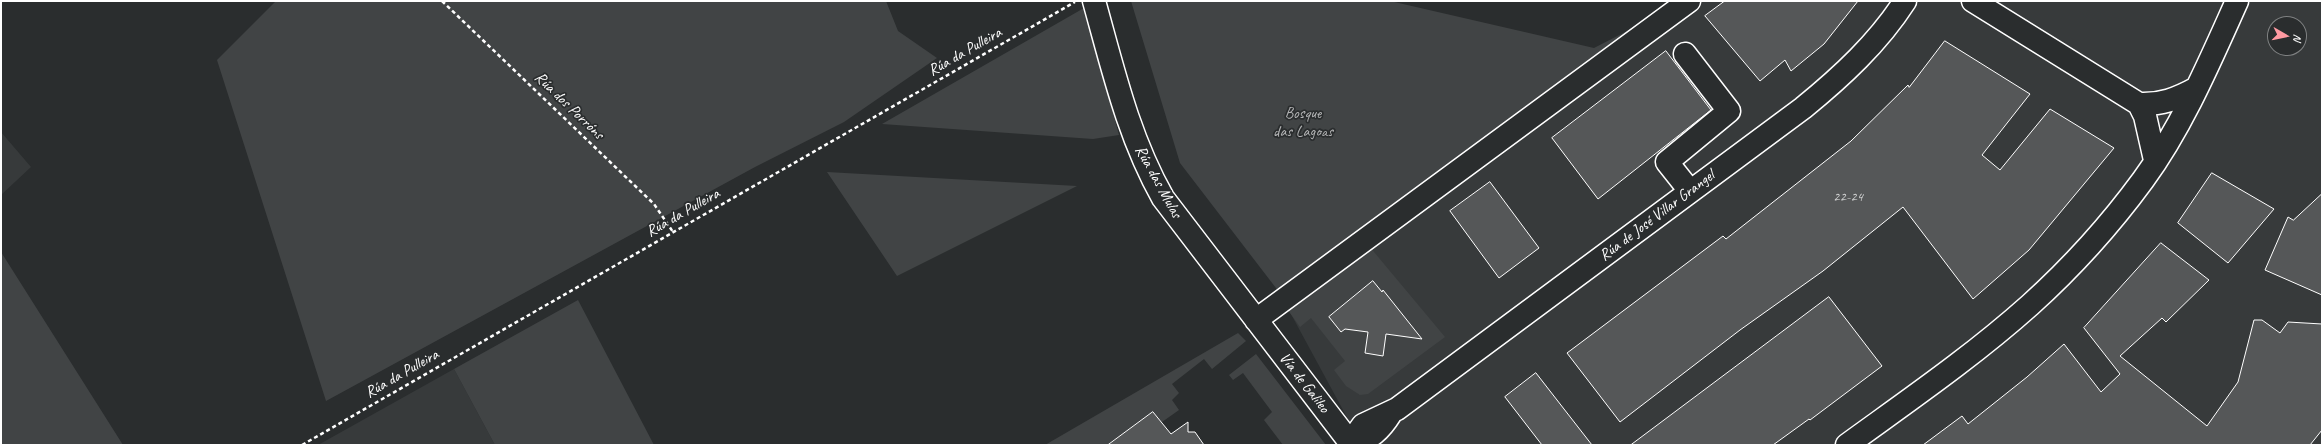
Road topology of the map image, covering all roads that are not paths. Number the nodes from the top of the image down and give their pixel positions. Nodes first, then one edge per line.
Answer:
1 (1094, 1) edge
2 (1689, 1) edge
3 (1973, 1) edge
4 (2237, 1) edge
5 (1908, 3) edge
6 (1685, 54) dead end
7 (2197, 88) junction
8 (2146, 108) junction
9 (2177, 126) junction
10 (2155, 160) junction
11 (1690, 191) junction
12 (1256, 320) junction
13 (1323, 407) junction
14 (1391, 413) junction
15 (1351, 444) edge
16 (1376, 445) edge
17 (1847, 445) edge

1 - 12 street, Rúa das Mulas
2 - 12 street
3 - 8 street
4 - 7 street
5 - 11 street, Rúa de José Villar Grangel
6 - 11 street
7 - 8 street
7 - 9 street
8 - 9 street
8 - 10 street
9 - 10 street
10 - 17 street
11 - 14 street, Rúa de José Villar Grangel
12 - 13 street, Vía de Galileo
13 - 14 street, Rúa de José Villar Grangel
13 - 15 street, Vía de Galileo
14 - 15 street, Rúa de José Villar Grangel
14 - 16 street, Rúa de José Villar Grangel

